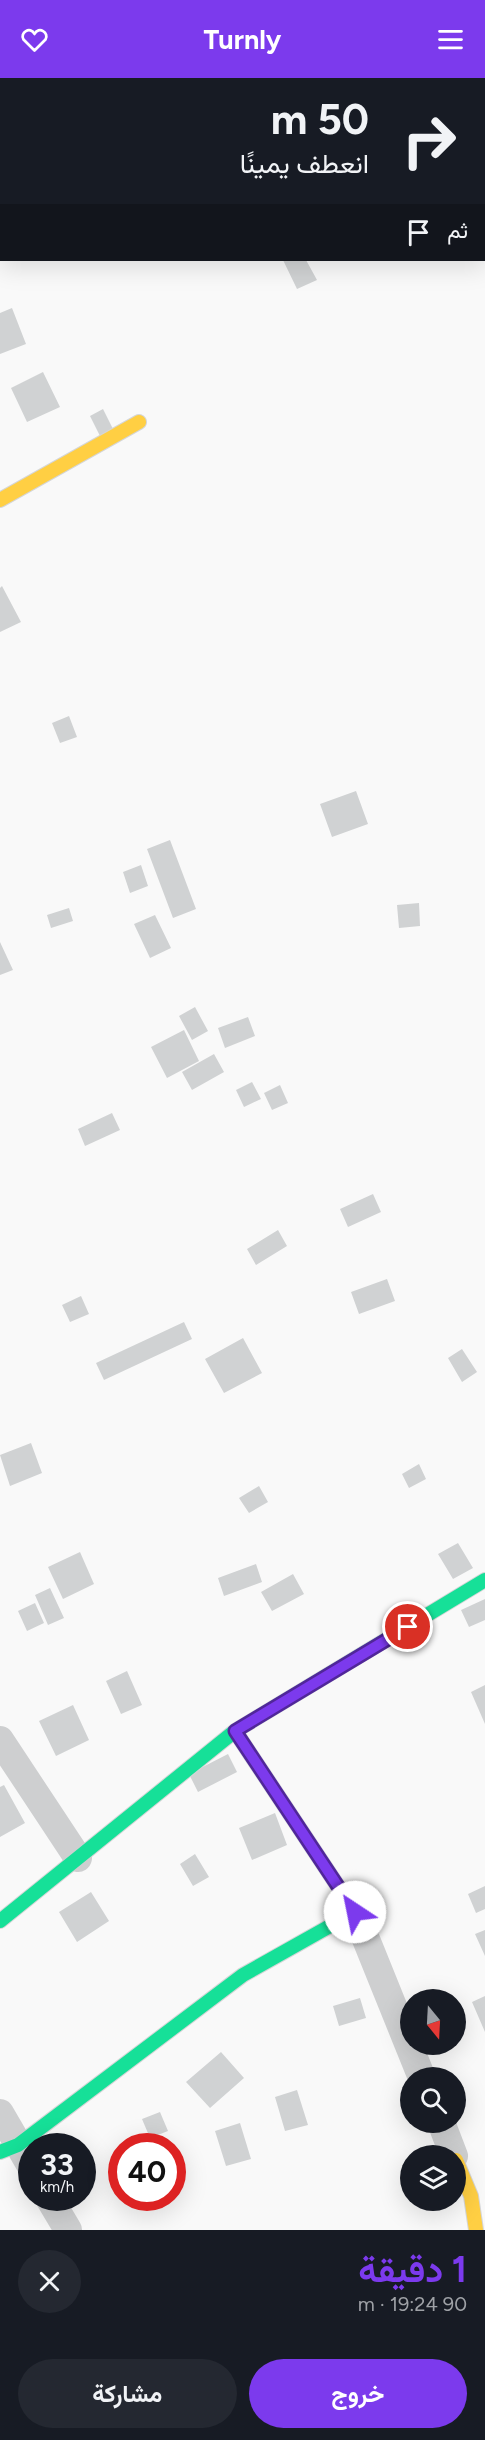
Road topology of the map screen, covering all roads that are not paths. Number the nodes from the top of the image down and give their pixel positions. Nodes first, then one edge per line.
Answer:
1 (139, 422) dead end
2 (0, 500) edge
3 (485, 1580) edge
4 (235, 1731) junction
5 (0, 1740) edge
6 (78, 1858) junction
7 (355, 1912) junction
8 (0, 1921) edge
9 (418, 2067) edge
10 (0, 2113) edge
11 (17, 2155) edge
12 (466, 2184) edge
13 (57, 2211) edge
14 (68, 2230) edge
15 (476, 2230) edge

1 - 2 street
3 - 4 street
4 - 6 street
4 - 7 street
5 - 6 street
6 - 8 street
7 - 9 street
7 - 11 street
10 - 11 street
12 - 15 street
13 - 14 street

